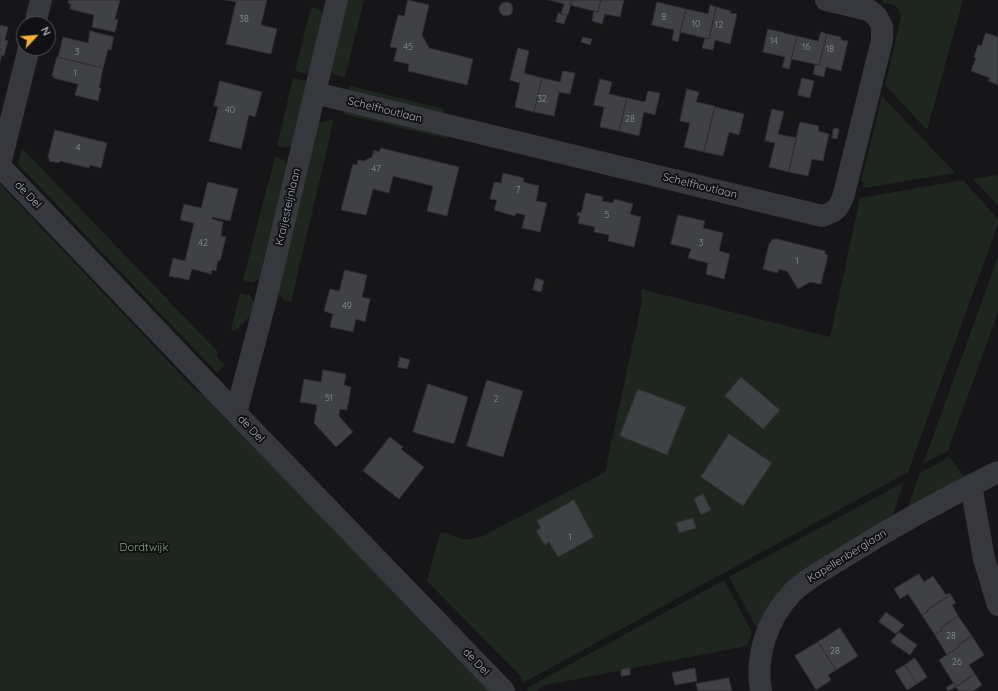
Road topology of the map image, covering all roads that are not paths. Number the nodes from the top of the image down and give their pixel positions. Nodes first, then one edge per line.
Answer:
1 (41, 0) edge
2 (337, 0) edge
3 (826, 0) edge
4 (37, 16) edge
5 (27, 56) edge
6 (315, 93) junction
7 (0, 165) edge
8 (236, 413) junction
9 (998, 472) edge
10 (971, 485) junction
11 (998, 606) edge
12 (504, 691) edge
13 (761, 691) edge

1 - 4 street
2 - 6 street, Kraijesteijnlaan
3 - 6 street, Schelfhoutlaan
5 - 7 street
6 - 8 street, Kraijesteijnlaan
7 - 8 street, de Del
8 - 12 street, de Del
9 - 10 street, Kapellenberglaan
10 - 11 street
10 - 13 street, Kapellenberglaan

